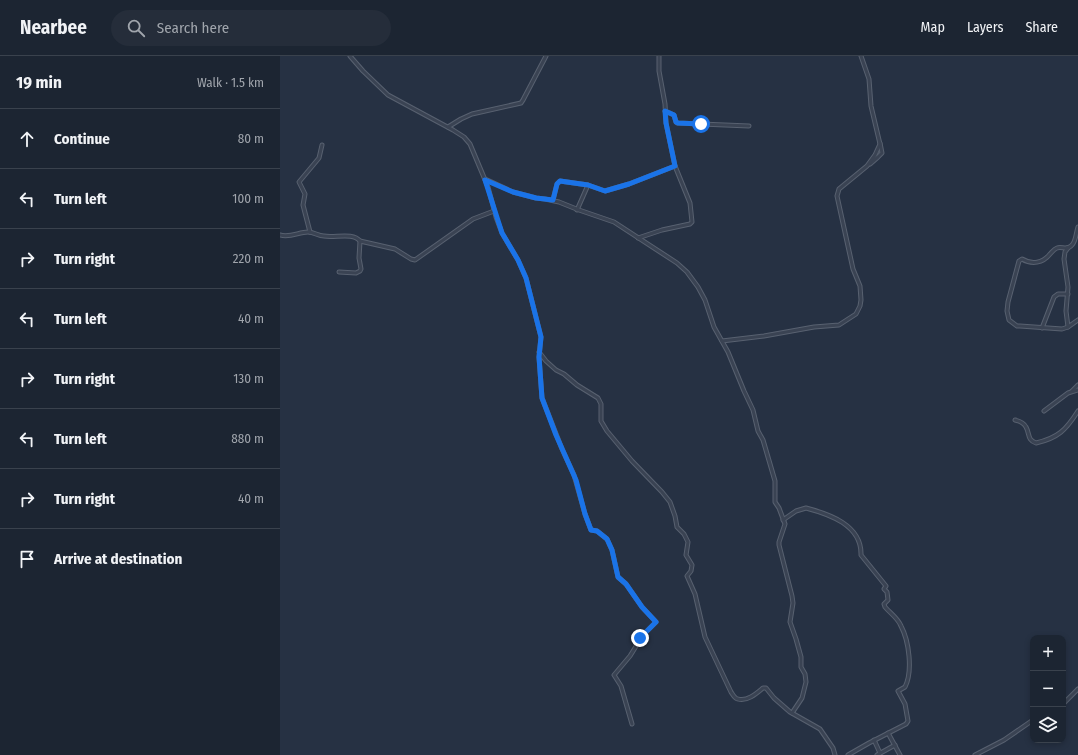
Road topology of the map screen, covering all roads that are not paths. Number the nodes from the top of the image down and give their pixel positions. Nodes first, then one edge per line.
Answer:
1 (350, 56) edge
2 (546, 56) edge
3 (659, 56) edge
4 (861, 56) edge
5 (665, 111) junction
6 (748, 126) dead end
7 (448, 127) junction
8 (322, 145) dead end
9 (675, 166) junction
10 (485, 180) junction
11 (588, 185) junction
12 (553, 200) junction
13 (577, 210) junction
14 (494, 211) junction
15 (1078, 227) edge
16 (310, 232) junction
17 (280, 235) edge
18 (638, 238) junction
19 (360, 241) junction
20 (1068, 248) junction
21 (338, 272) dead end
22 (1068, 294) junction
23 (1078, 320) edge
24 (1068, 327) junction
25 (1042, 328) junction
26 (722, 341) junction
27 (539, 352) junction
28 (1078, 385) edge
29 (1078, 390) edge
30 (1071, 392) junction
31 (1044, 411) dead end
32 (1078, 412) edge
33 (1015, 420) dead end
34 (784, 520) junction
35 (1078, 689) edge
36 (1066, 701) edge
37 (792, 713) junction
38 (1030, 722) edge
39 (632, 724) dead end
40 (888, 733) junction
41 (874, 740) junction
42 (895, 745) junction
43 (856, 751) junction
44 (879, 754) edge
45 (835, 755) edge
46 (848, 755) edge
47 (857, 755) edge
48 (899, 755) edge
49 (975, 755) edge

1 - 7 street
2 - 7 street
3 - 5 street
4 - 26 street
5 - 6 street
5 - 9 street
7 - 10 street
8 - 16 street
9 - 11 street
9 - 18 street
10 - 12 street
10 - 14 street
11 - 12 street
11 - 13 street
12 - 13 street
13 - 18 street
14 - 19 street
14 - 27 street
15 - 20 street
16 - 17 street
16 - 19 street
18 - 26 street
19 - 21 street
20 - 22 street
20 - 25 street
22 - 24 street
22 - 25 street
23 - 24 street
24 - 25 street
26 - 34 street
27 - 37 street
27 - 39 street
28 - 30 street
29 - 30 street
30 - 31 street
32 - 33 street
34 - 37 street
34 - 40 street
35 - 36 street
37 - 45 street
38 - 49 street
40 - 41 street
40 - 42 street
41 - 43 street
41 - 44 street
42 - 44 street
42 - 48 street
43 - 46 street
43 - 47 street

